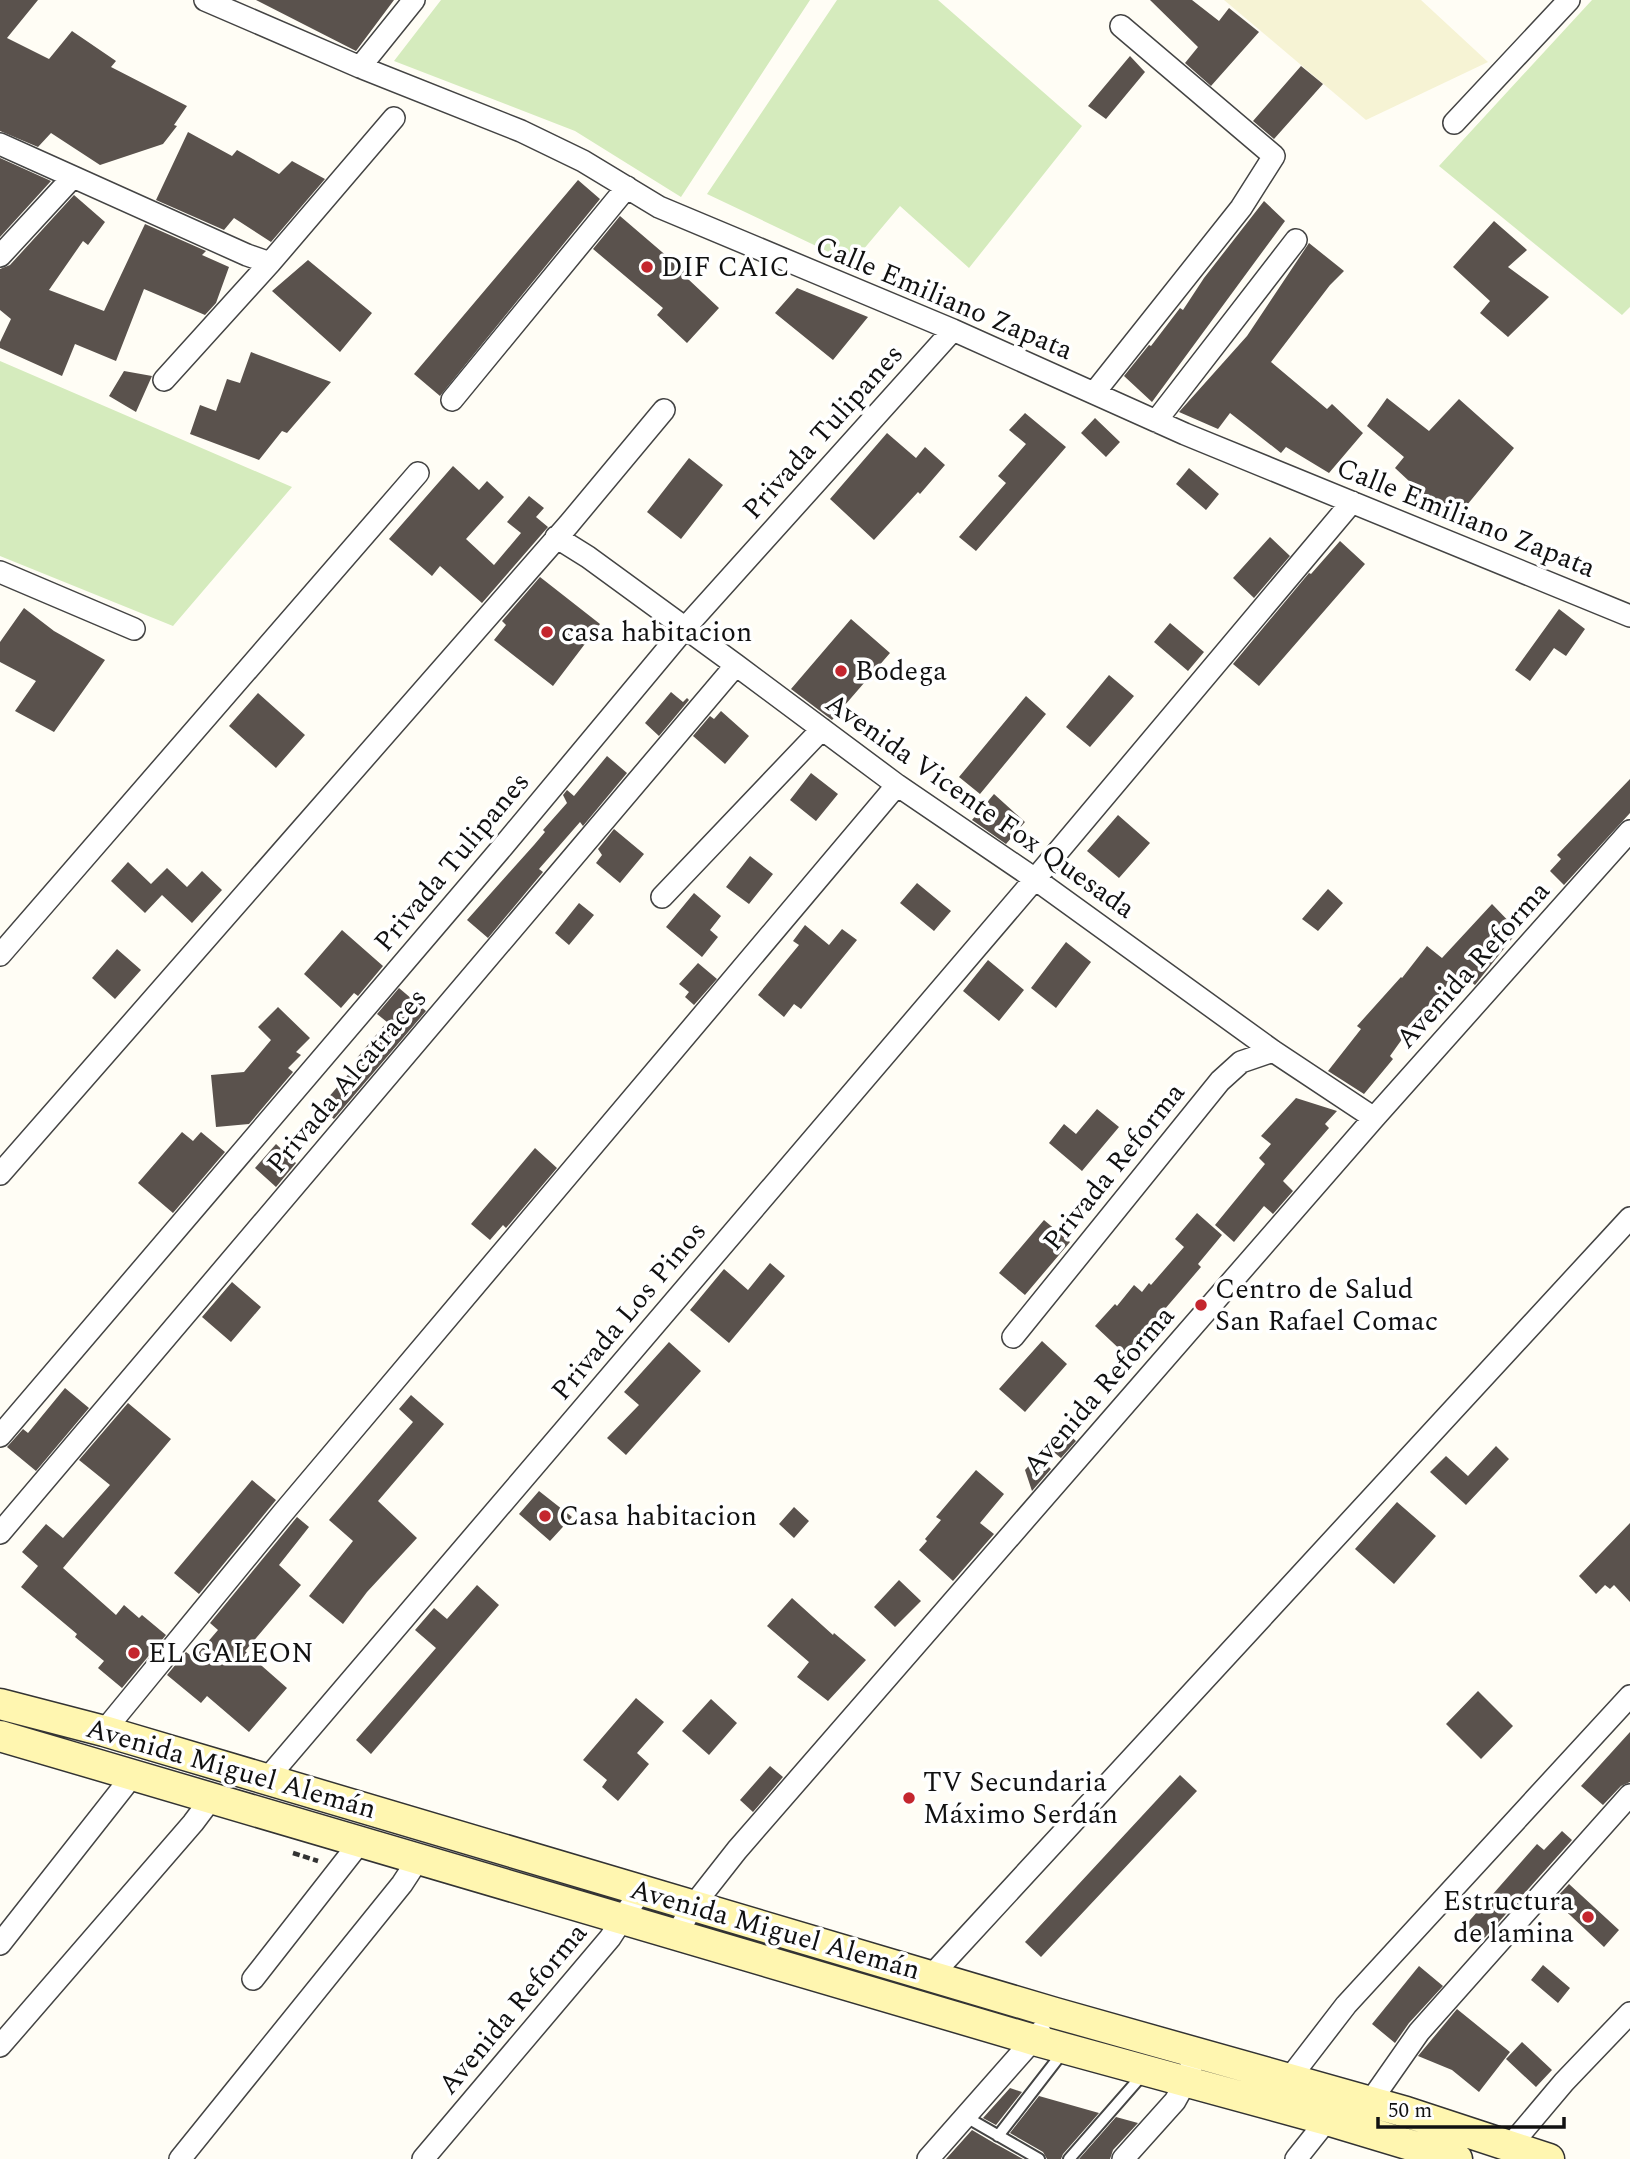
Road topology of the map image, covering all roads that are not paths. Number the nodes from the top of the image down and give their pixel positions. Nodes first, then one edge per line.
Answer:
1 (205, 0) edge
2 (414, 0) edge
3 (1569, 0) edge
4 (1121, 26) dead end
5 (360, 67) junction
6 (394, 118) dead end
7 (1454, 123) dead end
8 (0, 144) edge
9 (72, 178) junction
10 (628, 187) junction
11 (1296, 240) dead end
12 (0, 256) edge
13 (270, 263) junction
14 (953, 330) junction
15 (164, 380) dead end
16 (1094, 393) junction
17 (452, 400) dead end
18 (664, 410) dead end
19 (1156, 421) junction
20 (418, 473) dead end
21 (1352, 502) junction
22 (556, 537) junction
23 (0, 572) edge
24 (1630, 615) edge
25 (685, 628) junction
26 (134, 629) dead end
27 (736, 665) junction
28 (822, 729) junction
29 (897, 785) junction
30 (1630, 831) edge
31 (1035, 879) junction
32 (662, 897) dead end
33 (0, 955) edge
34 (1273, 1051) junction
35 (1374, 1118) junction
36 (0, 1174) edge
37 (1630, 1218) edge
38 (1013, 1337) dead end
39 (0, 1436) edge
40 (0, 1533) edge
41 (1630, 1696) edge
42 (0, 1704) edge
43 (104, 1731) junction
44 (0, 1736) edge
45 (133, 1775) junction
46 (266, 1780) junction
47 (1630, 1795) edge
48 (211, 1799) junction
49 (361, 1841) junction
50 (419, 1858) junction
51 (641, 1890) junction
52 (693, 1906) junction
53 (624, 1919) junction
54 (677, 1933) junction
55 (0, 1944) edge
56 (931, 1976) junction
57 (253, 1979) dead end
58 (1055, 2013) junction
59 (1630, 2013) edge
60 (1034, 2040) junction
61 (0, 2046) edge
62 (1065, 2049) junction
63 (1196, 2053) junction
64 (1145, 2071) junction
65 (1289, 2079) junction
66 (1185, 2082) junction
67 (1370, 2102) junction
68 (1280, 2107) junction
69 (966, 2117) junction
70 (1327, 2120) junction
71 (998, 2136) junction
72 (1510, 2146) junction
73 (1420, 2153) edge
74 (180, 2159) edge
75 (423, 2159) edge
76 (928, 2159) edge
77 (1039, 2159) edge
78 (1069, 2159) edge
79 (1123, 2159) edge
80 (1296, 2159) edge
81 (1457, 2159) edge
82 (1549, 2159) edge

1 - 5 street, Calle Emiliano Zapata
2 - 5 street
3 - 7 street
4 - 16 street
5 - 10 street, Calle Emiliano Zapata
6 - 13 street
8 - 9 street
9 - 12 street
9 - 13 street
10 - 14 street, Calle Emiliano Zapata
10 - 17 street
11 - 19 street
13 - 15 street
14 - 16 street, Calle Emiliano Zapata
14 - 25 street, Privada Tulipanes
16 - 19 street, Calle Emiliano Zapata
18 - 22 street
19 - 21 street, Calle Emiliano Zapata
20 - 33 street
21 - 24 street, Calle Emiliano Zapata
21 - 31 street, Privada Los Pinos
22 - 25 street, Avenida Vicente Fox Quesada
22 - 36 street
23 - 26 street
25 - 27 street, Avenida Vicente Fox Quesada
25 - 39 street, Privada Tulipanes
27 - 28 street, Avenida Vicente Fox Quesada
27 - 40 street, Privada Alcatraces
28 - 29 street, Avenida Vicente Fox Quesada
28 - 32 street
29 - 31 street, Avenida Vicente Fox Quesada
29 - 43 street
30 - 35 street, Avenida Reforma
31 - 34 street, Avenida Vicente Fox Quesada
31 - 46 street, Privada Los Pinos
34 - 35 street, Avenida Vicente Fox Quesada
34 - 38 street, Privada Reforma
35 - 52 street, Avenida Reforma
37 - 56 street
41 - 65 street
42 - 43 main road, Avenida Miguel Alemán
43 - 46 main road, Avenida Miguel Alemán
44 - 45 main road, Avenida Miguel Alemán
45 - 48 main road, Avenida Miguel Alemán
45 - 55 street
46 - 51 main road, Avenida Miguel Alemán
47 - 67 street
48 - 49 main road, Avenida Miguel Alemán
48 - 61 street
49 - 50 main road, Avenida Miguel Alemán
49 - 57 street
50 - 53 main road, Avenida Miguel Alemán
50 - 74 street
51 - 52 main road, Avenida Miguel Alemán
51 - 53 street, Avenida Reforma
52 - 54 street, Avenida Reforma
52 - 56 main road, Avenida Miguel Alemán
53 - 54 main road, Avenida Miguel Alemán
53 - 75 street, Avenida Reforma
54 - 60 main road, Avenida Miguel Alemán
56 - 58 main road, Avenida Miguel Alemán
58 - 60 street
58 - 63 main road, Avenida Miguel Alemán
59 - 72 street
60 - 62 main road, Avenida Miguel Alemán
60 - 69 street
62 - 64 main road, Avenida Miguel Alemán
62 - 71 lane
63 - 65 main road, Avenida Miguel Alemán
63 - 66 street
64 - 66 main road, Avenida Miguel Alemán
64 - 78 lane
65 - 67 main road, Avenida Miguel Alemán
65 - 68 street
66 - 68 main road, Avenida Miguel Alemán
66 - 79 street
67 - 72 main road, Avenida Miguel Alemán
68 - 70 main road, Avenida Miguel Alemán
69 - 71 lane
69 - 76 street
70 - 73 main road, Avenida Miguel Alemán
70 - 80 street
71 - 77 lane
72 - 82 main road, Avenida Miguel Alemán
73 - 81 main road, Avenida Miguel Alemán

